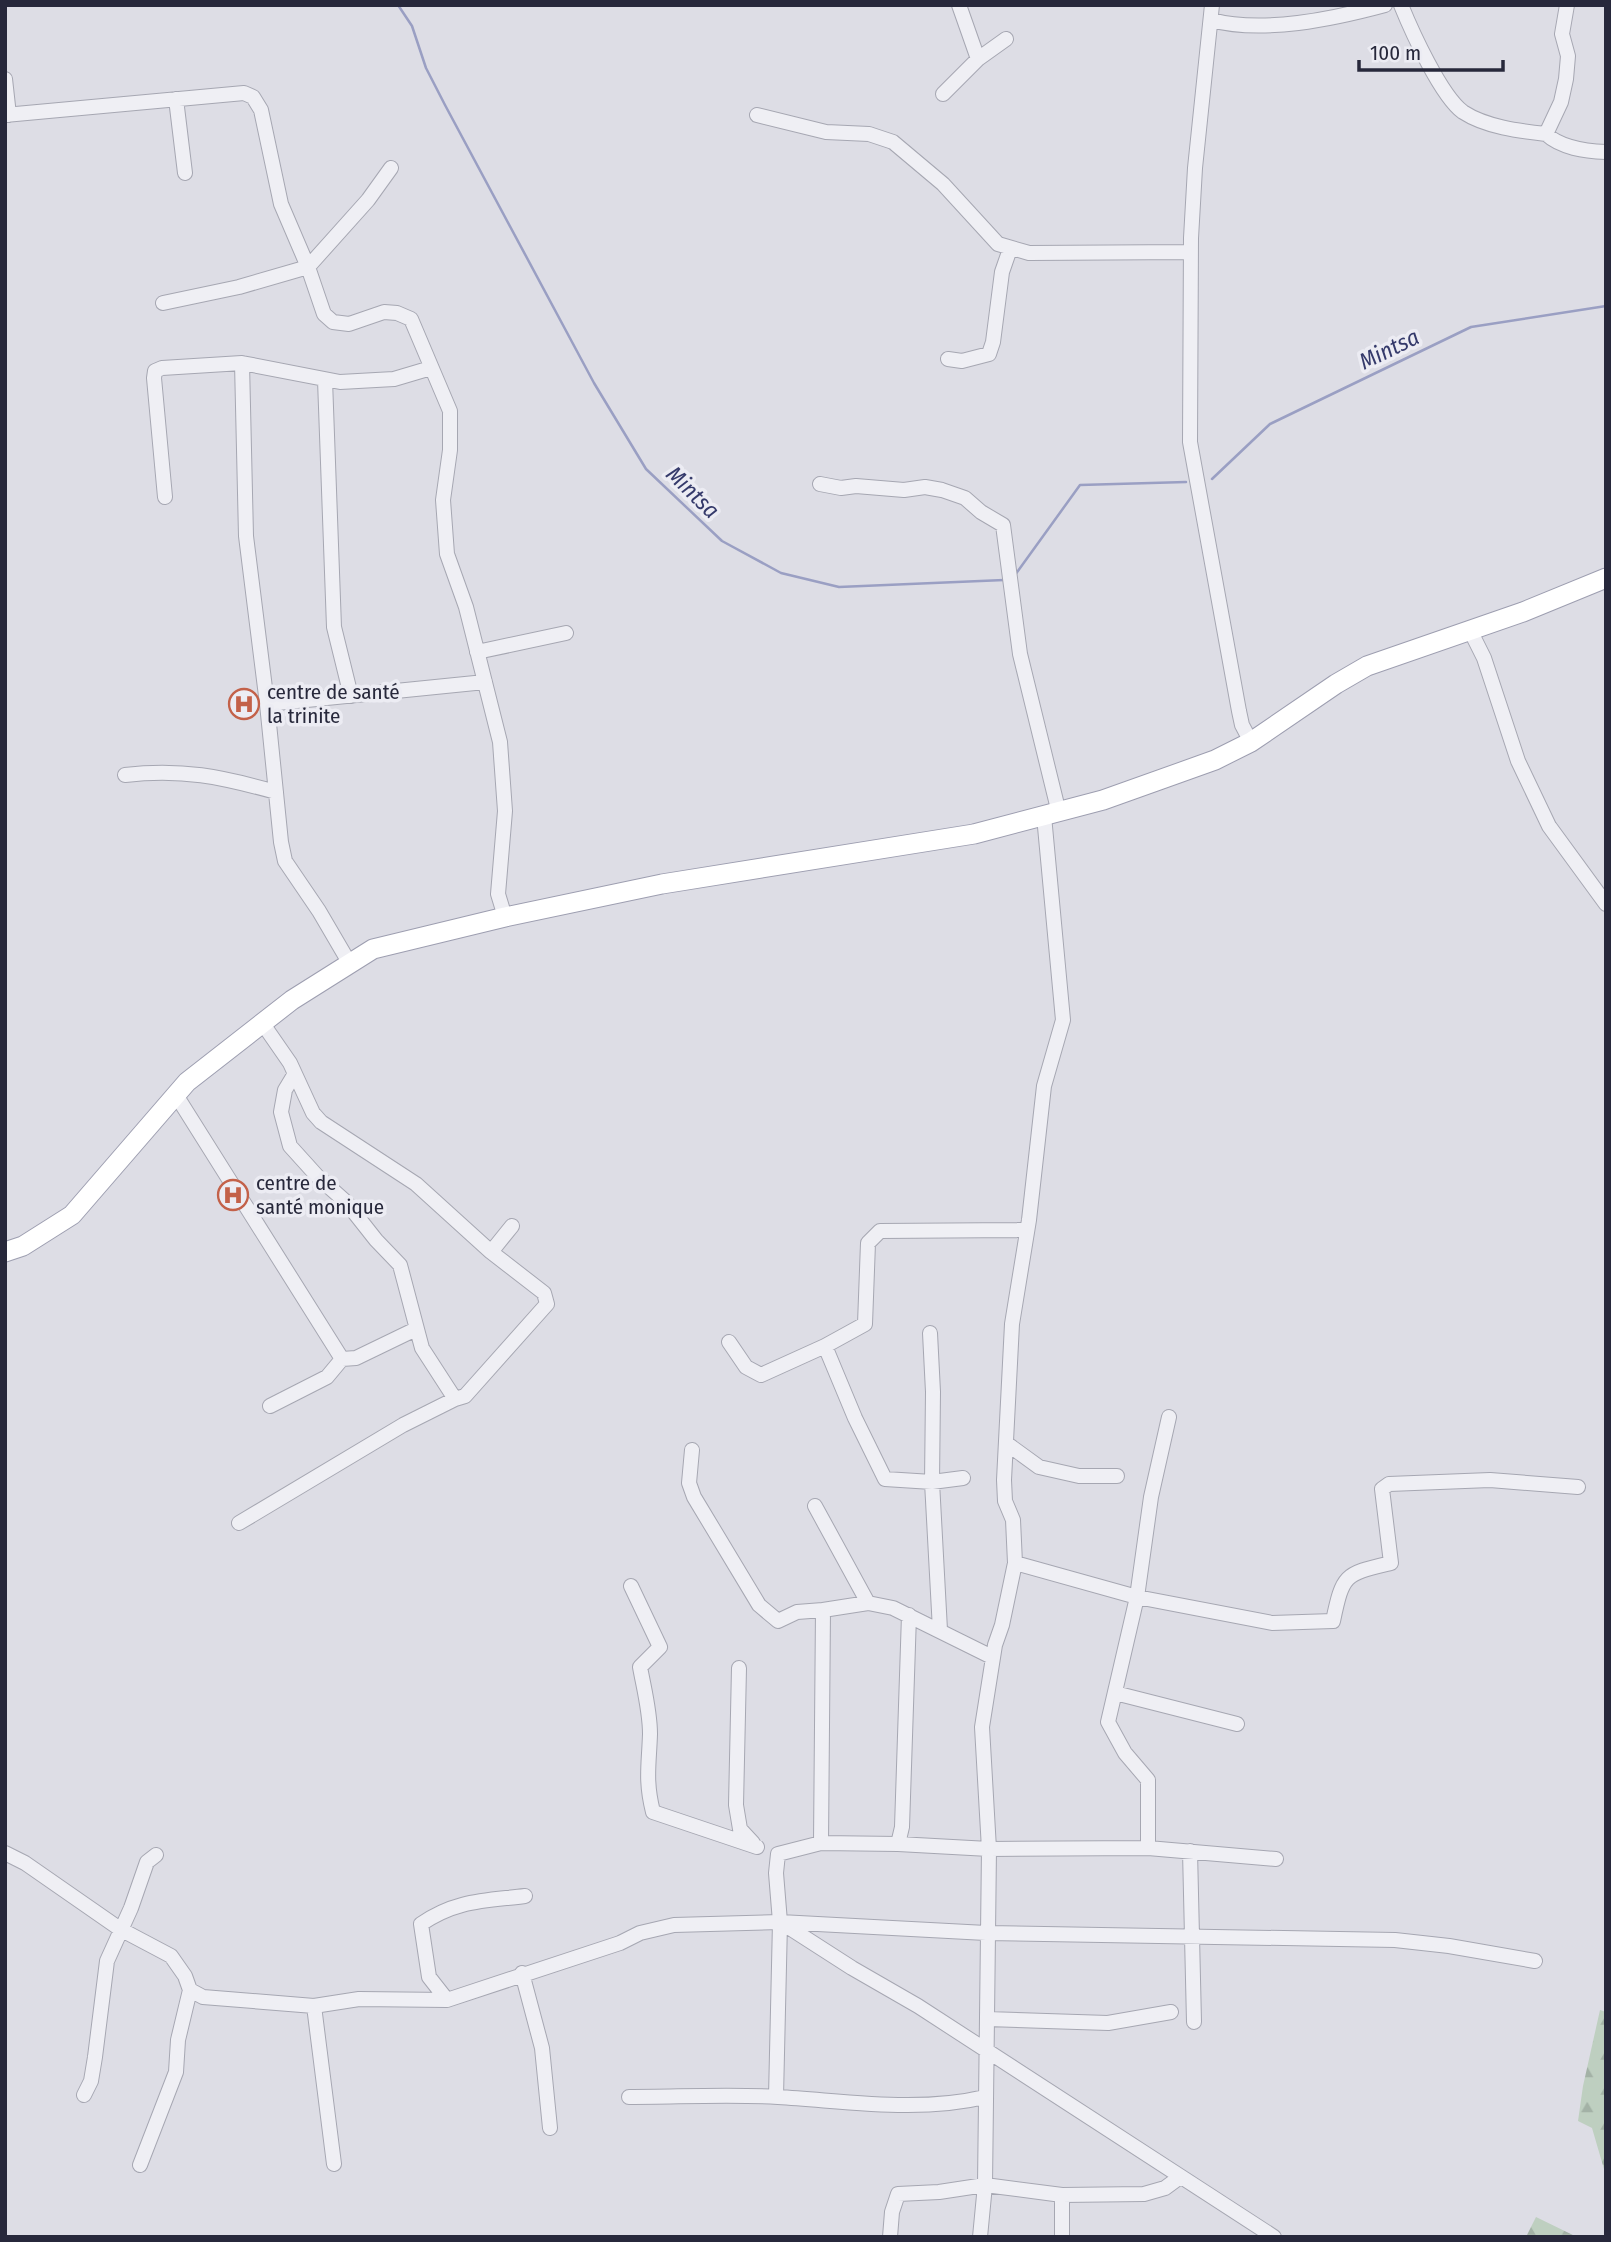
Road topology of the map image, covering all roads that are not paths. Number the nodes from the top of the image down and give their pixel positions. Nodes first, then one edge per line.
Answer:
1 (959, 5) edge
2 (1385, 5) edge
3 (1401, 5) edge
4 (1567, 5) edge
5 (1211, 12) edge
6 (1006, 39) dead end
7 (978, 59) junction
8 (5, 79) edge
9 (943, 94) dead end
10 (176, 99) junction
11 (7, 115) edge
12 (757, 115) dead end
13 (1546, 134) junction
14 (1606, 152) edge
15 (391, 168) dead end
16 (184, 173) dead end
17 (1010, 249) junction
18 (1191, 252) junction
19 (307, 267) junction
20 (163, 303) dead end
21 (948, 359) dead end
22 (242, 363) junction
23 (431, 368) junction
24 (325, 380) junction
25 (820, 484) dead end
26 (165, 497) dead end
27 (1606, 578) edge
28 (1470, 630) junction
29 (566, 634) dead end
30 (477, 652) junction
31 (485, 682) junction
32 (351, 695) junction
33 (267, 704) junction
34 (1251, 742) junction
35 (125, 775) dead end
36 (276, 792) junction
37 (1052, 815) junction
38 (1606, 904) edge
39 (505, 917) junction
40 (350, 964) junction
41 (263, 1024) junction
42 (294, 1075) junction
43 (176, 1096) junction
44 (512, 1226) dead end
45 (1027, 1230) junction
46 (5, 1252) edge
47 (491, 1252) junction
48 (416, 1329) junction
49 (930, 1333) dead end
50 (729, 1342) dead end
51 (825, 1346) junction
52 (342, 1359) junction
53 (455, 1399) junction
54 (270, 1406) dead end
55 (1169, 1417) dead end
56 (1006, 1443) junction
57 (692, 1450) dead end
58 (1117, 1476) dead end
59 (963, 1478) dead end
60 (932, 1482) junction
61 (1578, 1487) dead end
62 (815, 1506) dead end
63 (239, 1523) dead end
64 (1015, 1563) junction
65 (631, 1586) dead end
66 (1137, 1597) junction
67 (868, 1603) junction
68 (822, 1610) junction
69 (909, 1615) junction
70 (940, 1630) junction
71 (992, 1657) junction
72 (738, 1668) dead end
73 (1115, 1693) junction
74 (1237, 1724) dead end
75 (821, 1843) junction
76 (898, 1844) junction
77 (758, 1847) junction
78 (1148, 1848) junction
79 (989, 1849) junction
80 (1190, 1851) junction
81 (5, 1853) edge
82 (778, 1854) junction
83 (156, 1855) dead end
84 (1276, 1859) dead end
85 (525, 1896) dead end
86 (780, 1922) junction
87 (120, 1929) junction
88 (986, 1933) junction
89 (1192, 1935) junction
90 (1535, 1961) dead end
91 (522, 1973) junction
92 (190, 1990) junction
93 (447, 2000) junction
94 (314, 2006) junction
95 (1171, 2012) dead end
96 (987, 2018) junction
97 (1194, 2022) dead end
98 (988, 2052) junction
99 (84, 2095) dead end
100 (985, 2096) junction
101 (629, 2097) dead end
102 (776, 2097) junction
103 (550, 2128) dead end
104 (334, 2164) dead end
105 (140, 2165) dead end
106 (1180, 2177) junction
107 (985, 2185) junction
108 (1062, 2195) junction
109 (890, 2237) edge
110 (980, 2237) edge
111 (1062, 2237) edge
112 (1274, 2237) edge

1 - 7 street
2 - 5 street
3 - 13 street
4 - 13 street
5 - 18 street
6 - 7 street
7 - 9 street
8 - 11 street
10 - 11 street
10 - 16 street
10 - 19 street
12 - 17 street
13 - 14 street
15 - 19 street
17 - 18 street
17 - 21 street
18 - 34 street
19 - 20 street
19 - 23 street
22 - 24 street
22 - 26 street
22 - 33 street
23 - 24 street
23 - 30 street
24 - 32 street
25 - 37 street
27 - 28 main road
28 - 34 main road
28 - 38 street
29 - 30 street
30 - 31 street
31 - 32 street
31 - 39 street
32 - 33 street
33 - 36 street
34 - 37 main road
35 - 36 street
36 - 40 street
37 - 39 main road
37 - 45 street
39 - 40 main road
40 - 41 main road
41 - 42 street
41 - 43 main road
42 - 47 street
42 - 48 street
43 - 46 main road
43 - 52 street
44 - 47 street
45 - 51 street
45 - 56 street
47 - 53 street
48 - 52 street
48 - 53 street
49 - 60 street
50 - 51 street
51 - 60 street
52 - 54 street
53 - 63 street
55 - 66 street
56 - 58 street
56 - 64 street
57 - 68 street
59 - 60 street
60 - 70 street
61 - 66 street
62 - 67 street
64 - 66 street
64 - 71 street
65 - 77 street
66 - 73 street
67 - 68 street
67 - 69 street
68 - 75 street
69 - 70 street
69 - 76 street
70 - 71 street
71 - 79 street
72 - 77 street
73 - 74 street
73 - 78 street
75 - 76 street
75 - 82 street
76 - 79 street
77 - 82 street
78 - 79 street
78 - 80 street
79 - 88 street
80 - 84 street
80 - 89 street
81 - 87 street
82 - 86 street
83 - 87 street
85 - 93 street
86 - 88 street
86 - 91 street
86 - 98 street
86 - 102 street
87 - 92 street
87 - 99 street
88 - 89 street
88 - 96 street
89 - 90 street
89 - 97 street
91 - 93 street
91 - 103 street
92 - 94 street
92 - 105 street
93 - 94 street
94 - 104 street
95 - 96 street
96 - 98 street
98 - 100 street
98 - 106 street
100 - 102 street
100 - 107 street
101 - 102 street
106 - 108 street
106 - 112 street
107 - 108 street
107 - 109 street
107 - 110 street
108 - 111 street

